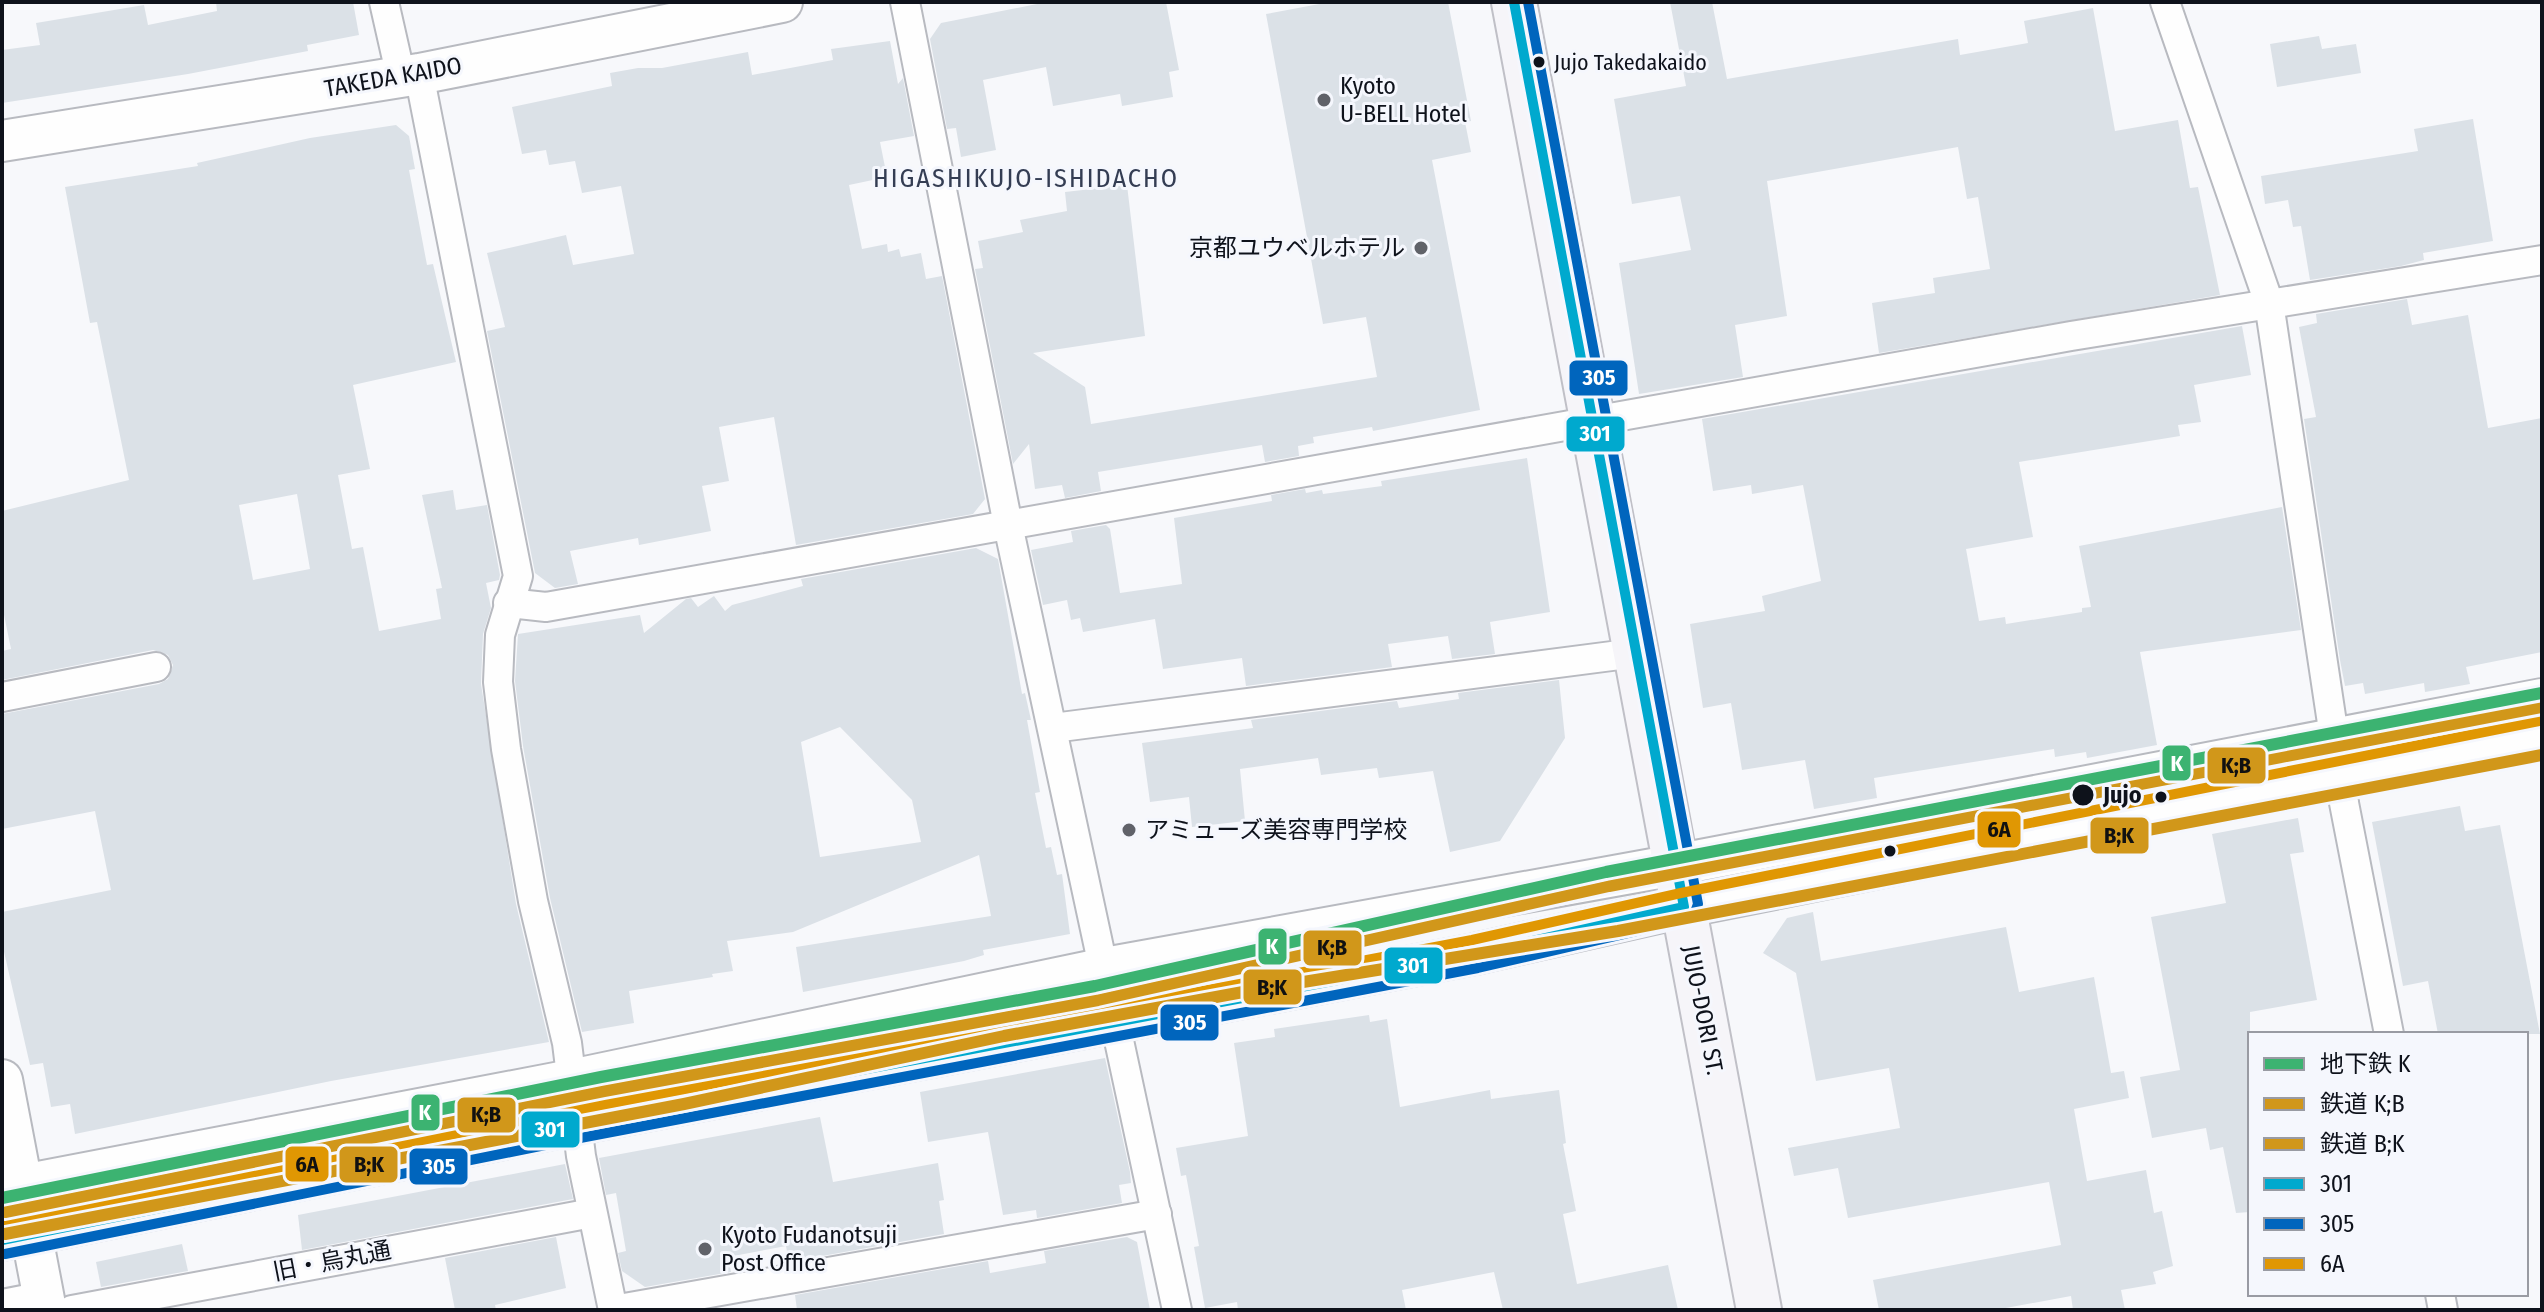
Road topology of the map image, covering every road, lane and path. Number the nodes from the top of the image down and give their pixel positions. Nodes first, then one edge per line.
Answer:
1 (384, 2) edge
2 (782, 2) edge
3 (905, 2) edge
4 (1514, 2) edge
5 (2165, 2) edge
6 (410, 76) junction
7 (2, 141) edge
8 (2542, 260) edge
9 (2269, 303) junction
10 (1592, 422) junction
11 (1008, 525) junction
12 (508, 603) junction
13 (1635, 653) junction
14 (156, 667) dead end
15 (2, 697) edge
16 (2542, 699) edge
17 (1053, 728) junction
18 (2542, 735) edge
19 (2337, 756) junction
20 (1680, 886) junction
21 (1105, 968) junction
22 (1117, 1024) junction
23 (2389, 1032) edge
24 (2, 1080) edge
25 (571, 1080) junction
26 (577, 1124) junction
27 (12, 1188) edge
28 (592, 1213) junction
29 (1157, 1214) junction
30 (17, 1237) edge
31 (2, 1304) edge
32 (54, 1305) edge
33 (613, 1310) edge
34 (1177, 1310) edge
35 (1759, 1310) edge

1 - 6 street
2 - 6 street, TAKEDA KAIDO
3 - 11 street
4 - 10 main road, JUJO-DORI ST.
5 - 9 street
6 - 7 street, TAKEDA KAIDO
6 - 12 street
8 - 9 street
9 - 10 street
9 - 19 street
10 - 11 street
10 - 13 main road, JUJO-DORI ST.
11 - 12 street
11 - 17 street
12 - 25 street
13 - 17 street
13 - 20 main road, JUJO-DORI ST.
14 - 15 street
16 - 19 street
17 - 21 street
18 - 19 street
19 - 20 street
19 - 23 street
20 - 21 street
20 - 22 street
20 - 35 main road, JUJO-DORI ST.
21 - 22 street
21 - 25 street
22 - 26 street
22 - 29 street
24 - 27 street
25 - 26 street
25 - 27 street
26 - 28 street
26 - 30 street
27 - 30 street
28 - 32 street, 旧・烏丸通
28 - 33 street
29 - 33 street
29 - 34 street
30 - 32 street
31 - 32 street, 旧・烏丸通

